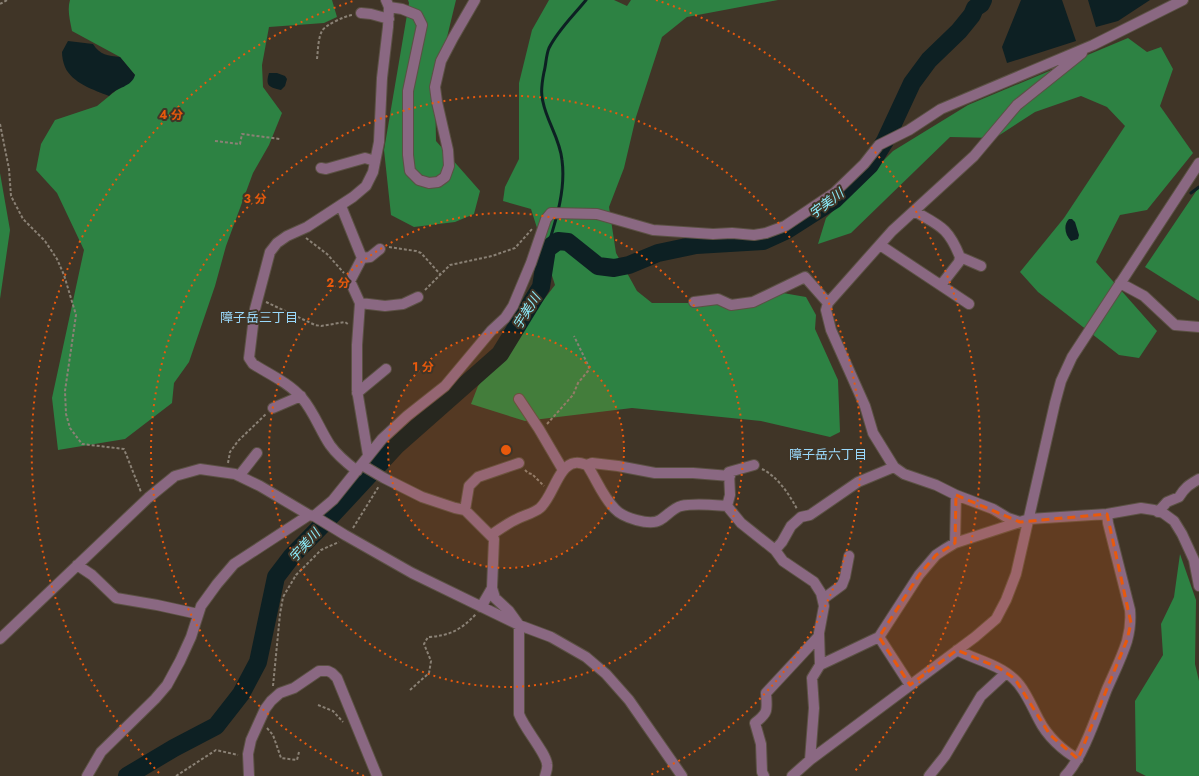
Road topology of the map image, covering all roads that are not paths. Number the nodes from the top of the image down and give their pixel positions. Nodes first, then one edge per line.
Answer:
1 (475, 0) edge
2 (1183, 0) edge
3 (388, 4) edge
4 (361, 13) road end
5 (389, 19) junction
6 (1093, 44) junction
7 (375, 160) junction
8 (1199, 163) edge
9 (321, 168) dead end
10 (341, 206) junction
11 (914, 211) junction
12 (880, 245) junction
13 (380, 249) road end
14 (960, 257) junction
15 (362, 258) junction
16 (981, 266) dead end
17 (1120, 283) junction
18 (941, 285) junction
19 (418, 297) road end
20 (694, 302) dead end
21 (360, 303) junction
22 (828, 303) junction
23 (969, 304) dead end
24 (1199, 327) edge
25 (386, 369) dead end
26 (357, 393) junction
27 (300, 396) junction
28 (519, 399) dead end
29 (273, 408) road end
30 (257, 453) dead end
31 (368, 455) junction
32 (519, 463) road end
33 (754, 464) road end
34 (587, 465) junction
35 (894, 467) junction
36 (361, 468) junction
37 (563, 470) junction
38 (239, 476) junction
39 (730, 476) junction
40 (1199, 479) edge
41 (956, 495) junction
42 (727, 506) junction
43 (465, 510) junction
44 (1158, 512) junction
45 (1107, 514) junction
46 (314, 516) junction
47 (1024, 521) junction
48 (491, 535) junction
49 (955, 543) junction
50 (775, 550) junction
51 (849, 556) dead end
52 (77, 565) junction
53 (1199, 586) edge
54 (492, 588) junction
55 (822, 599) junction
56 (481, 607) junction
57 (198, 614) junction
58 (519, 625) junction
59 (819, 636) junction
60 (879, 637) junction
61 (0, 639) edge
62 (957, 650) junction
63 (820, 665) junction
64 (1006, 673) junction
65 (910, 685) junction
66 (1078, 759) junction
67 (810, 760) junction
68 (87, 776) edge
69 (249, 776) edge
70 (377, 776) edge
71 (545, 776) edge
72 (682, 776) edge
73 (764, 776) edge
74 (792, 776) edge
75 (929, 776) edge
76 (1064, 776) edge

1 - 3 street
2 - 6 street
3 - 5 street
4 - 5 street
5 - 7 street
6 - 11 street
6 - 31 street
7 - 9 street
7 - 10 street
8 - 17 street
10 - 15 street
10 - 27 street
11 - 12 street
11 - 14 street
12 - 18 street
12 - 22 street
13 - 15 street
14 - 16 street
14 - 18 street
15 - 21 street
17 - 24 street
17 - 47 street
18 - 23 street
19 - 21 street
20 - 22 street
21 - 26 street
22 - 35 street
25 - 26 street
26 - 31 street
27 - 29 street
27 - 36 street
28 - 37 street
30 - 38 street
31 - 36 street
32 - 43 street
33 - 39 street
34 - 37 street
34 - 39 street
34 - 42 street
35 - 41 street
35 - 50 street
36 - 43 street
36 - 46 street
37 - 48 street
38 - 46 street
38 - 52 street
39 - 42 street
40 - 44 street
41 - 47 street
41 - 49 street
42 - 50 street
43 - 48 street
44 - 45 street
44 - 53 street
45 - 47 street
45 - 66 street
46 - 56 street
46 - 57 street
47 - 49 street
47 - 62 street
48 - 54 street
49 - 60 street
50 - 55 street
51 - 55 street
52 - 57 street
52 - 61 street
54 - 56 street
54 - 58 street
55 - 59 street
56 - 58 street
57 - 68 street
58 - 71 street
58 - 72 street
59 - 63 street
59 - 73 street
60 - 63 street
60 - 65 street
62 - 64 street
62 - 65 street
63 - 67 street
64 - 66 street
64 - 75 street
65 - 67 street
66 - 76 street
67 - 74 street
69 - 70 street

